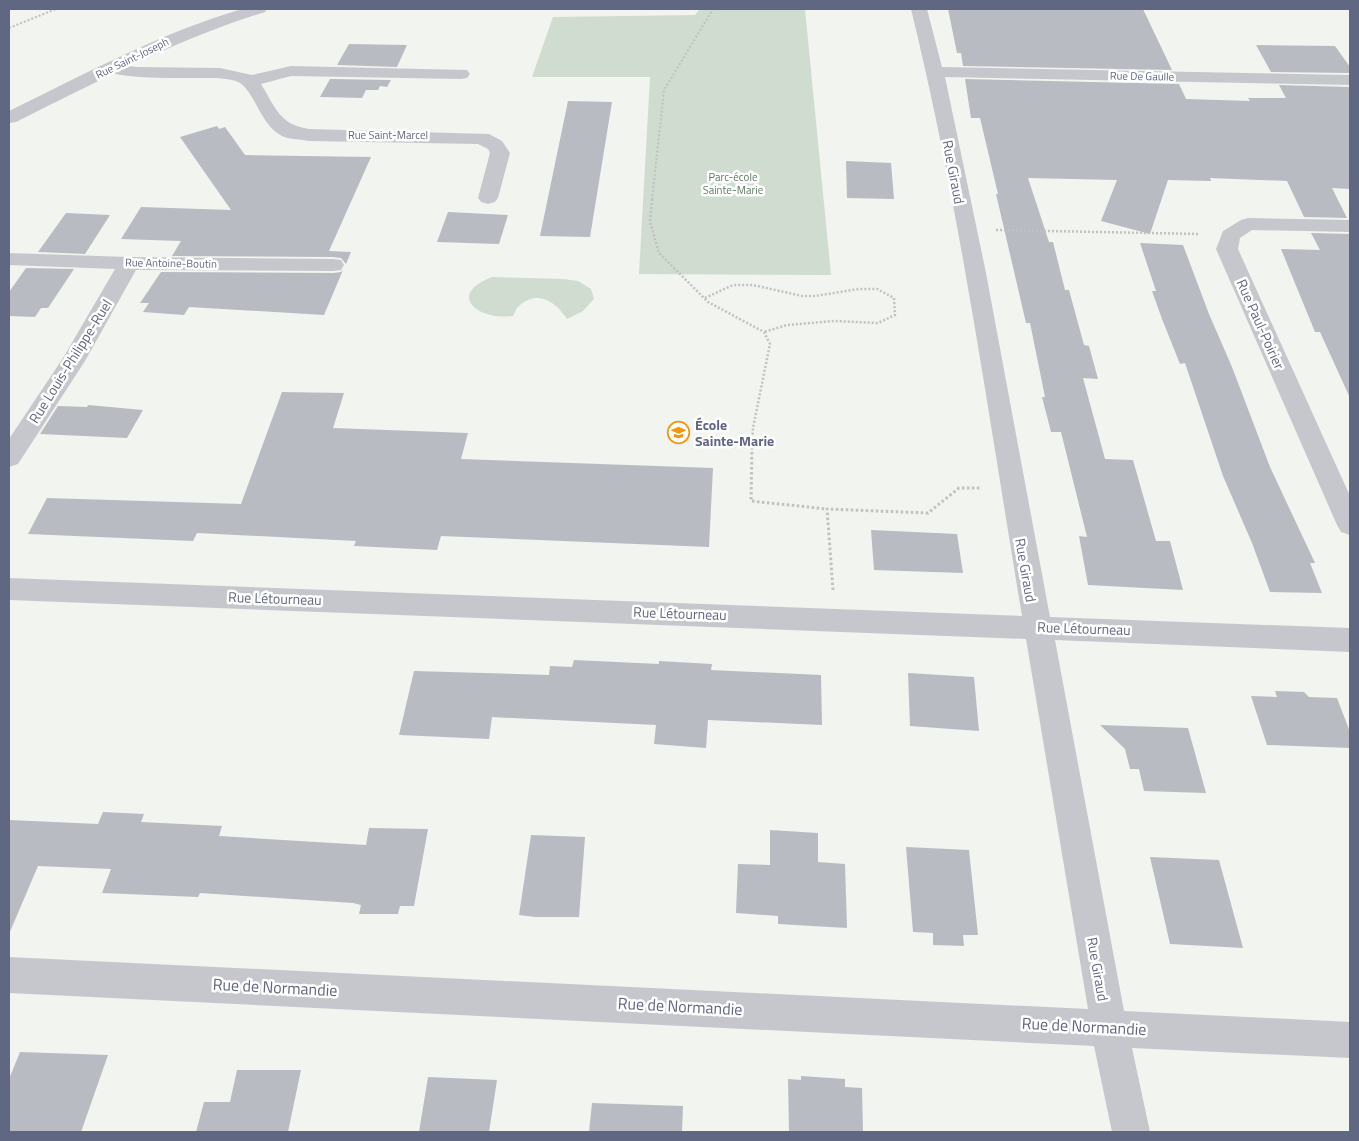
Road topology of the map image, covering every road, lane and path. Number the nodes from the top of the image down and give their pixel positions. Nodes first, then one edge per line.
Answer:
1 (56, 9) edge
2 (259, 9) edge
3 (713, 9) edge
4 (919, 9) edge
5 (9, 28) edge
6 (112, 68) junction
7 (935, 72) junction
8 (461, 74) dead end
9 (1350, 80) edge
10 (250, 81) junction
11 (9, 118) edge
12 (488, 198) dead end
13 (1350, 226) edge
14 (966, 230) junction
15 (1230, 235) junction
16 (9, 259) edge
17 (129, 263) junction
18 (334, 265) dead end
19 (705, 298) junction
20 (764, 332) junction
21 (9, 458) edge
22 (1012, 488) junction
23 (827, 510) junction
24 (1350, 525) edge
25 (9, 588) edge
26 (835, 619) junction
27 (1036, 626) junction
28 (1350, 640) edge
29 (9, 974) edge
30 (1108, 1027) junction
31 (1350, 1040) edge
32 (1131, 1132) edge

1 - 5 path
2 - 6 street, Rue Saint-Joseph
3 - 19 path
4 - 7 street, Rue Giraud
6 - 10 street
6 - 11 street, Rue Saint-Joseph
7 - 9 street, Rue De Gaulle
7 - 14 street, Rue Giraud
8 - 10 street
10 - 12 street, Rue Saint-Marcel
13 - 15 street
14 - 15 path
14 - 22 street, Rue Giraud
15 - 24 street, Rue Paul-Poirier
16 - 17 street, Rue Antoine-Boutin
17 - 18 street, Rue Antoine-Boutin
17 - 21 street, Rue Louis-Philippe-Ruel
19 - 20 path
19 - 20 path
20 - 23 path
22 - 23 path
22 - 27 street, Rue Giraud
23 - 26 path
25 - 26 street, Rue Létourneau
26 - 27 street, Rue Létourneau
27 - 28 street, Rue Létourneau
27 - 30 street, Rue Giraud
29 - 30 street, Rue de Normandie
30 - 31 street, Rue de Normandie
30 - 32 street, Rue Giraud

